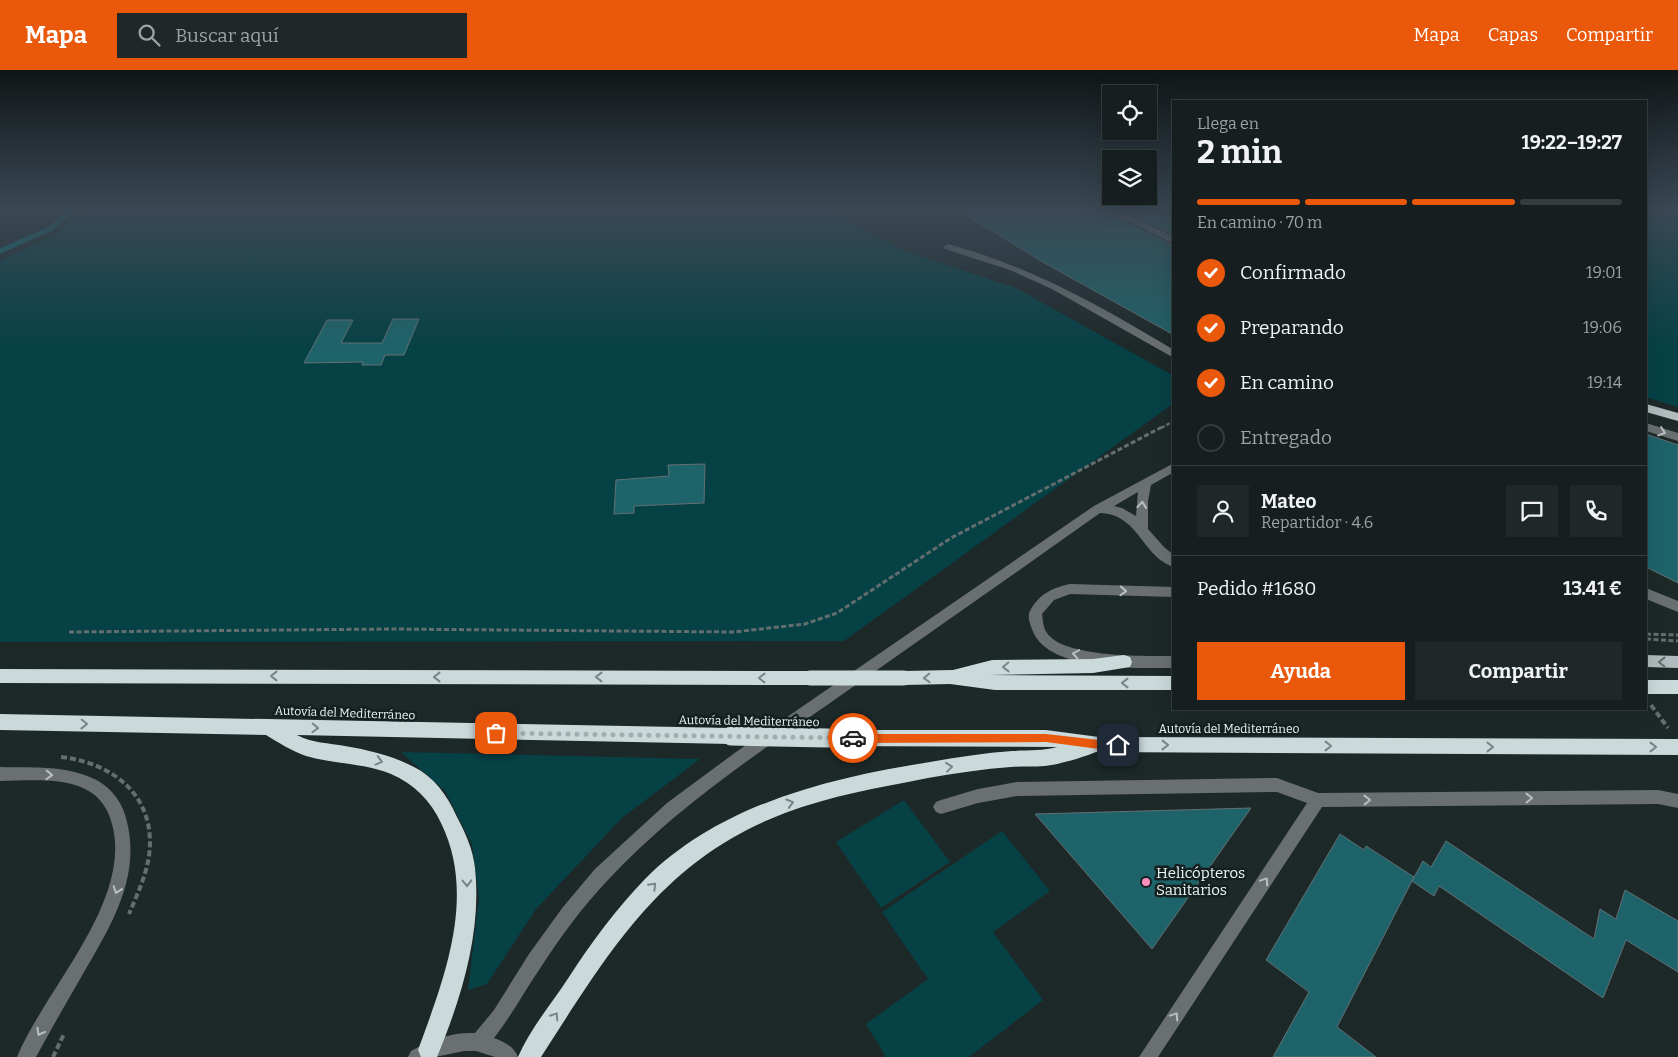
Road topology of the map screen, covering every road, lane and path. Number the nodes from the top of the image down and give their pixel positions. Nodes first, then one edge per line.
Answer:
1 (976, 256) edge
2 (1172, 354) edge
3 (1647, 408) edge
4 (1678, 417) edge
5 (1172, 422) edge
6 (1647, 427) edge
7 (1678, 437) edge
8 (1172, 468) edge
9 (1146, 482) junction
10 (1098, 509) junction
11 (1142, 528) junction
12 (1172, 561) edge
13 (1172, 592) edge
14 (1647, 593) edge
15 (1678, 607) edge
16 (69, 632) dead end
17 (1647, 634) edge
18 (1678, 635) edge
19 (1647, 639) edge
20 (1678, 641) edge
21 (1647, 661) edge
22 (1124, 662) junction
23 (1172, 662) edge
24 (1678, 662) edge
25 (0, 676) edge
26 (950, 677) junction
27 (1172, 684) edge
28 (1647, 687) edge
29 (1678, 687) edge
30 (1647, 699) edge
31 (0, 722) edge
32 (266, 726) junction
33 (1675, 741) edge
34 (1099, 745) junction
35 (0, 774) edge
36 (1318, 800) junction
37 (1678, 801) edge
38 (941, 807) dead end
39 (479, 1042) junction
40 (423, 1053) edge
41 (26, 1057) edge
42 (510, 1057) edge
43 (529, 1057) edge
44 (1148, 1057) edge

1 - 2 street
3 - 4 main road
5 - 16 path
6 -> 7 street
8 - 9 street
9 - 10 street
11 -> 9 street
10 - 11 street
10 - 39 street
11 - 12 street
22 -> 13 street
14 - 15 street
17 - 18 path
19 - 20 path
24 -> 21 main road
22 - 23 street
22 -> 26 highway
26 -> 25 highway, bridge
27 -> 26 highway
28 - 29 highway
30 - 33 path
31 -> 32 highway, Autovía del Mediterráneo
32 -> 34 highway, Autovía del Mediterráneo, bridge
32 -> 40 highway
34 -> 33 highway, Autovía del Mediterráneo
43 -> 34 highway
35 -> 41 street
36 -> 37 street
36 - 38 street
44 -> 36 street
39 - 40 street
39 - 42 street

